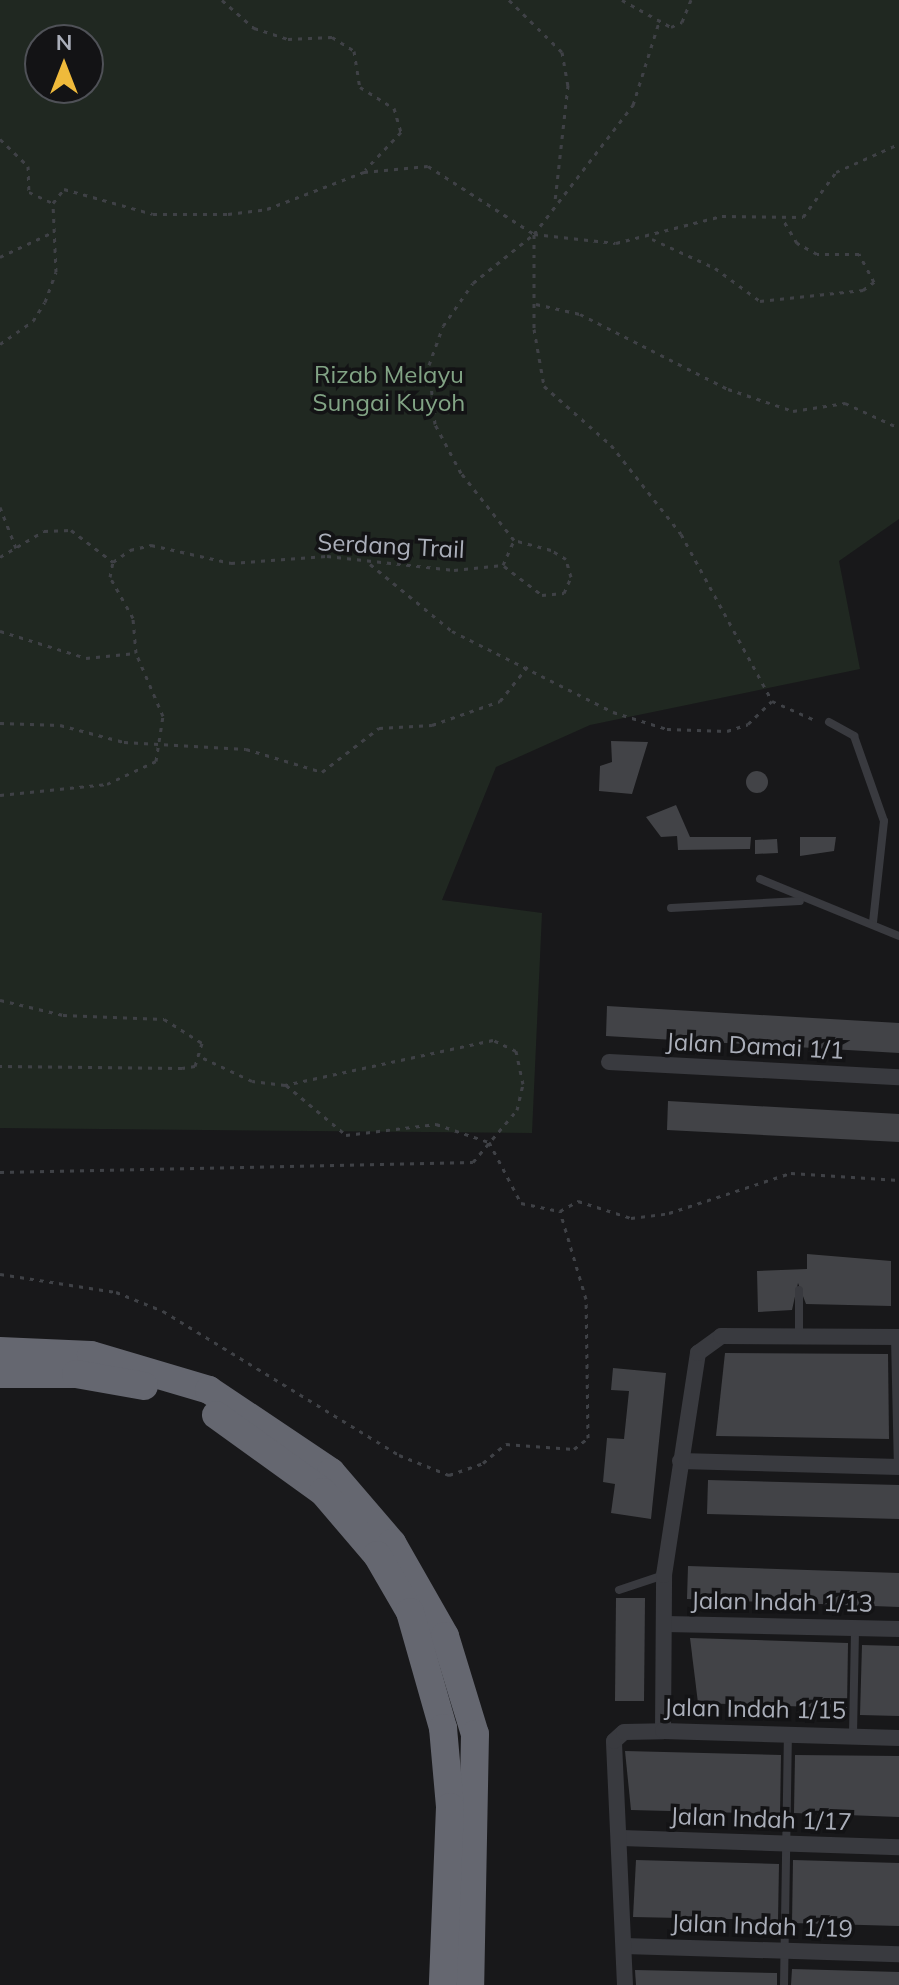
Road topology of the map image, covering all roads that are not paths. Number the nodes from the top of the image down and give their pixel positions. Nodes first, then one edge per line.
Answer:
1 (829, 722) road end
2 (760, 879) dead end
3 (800, 901) junction
4 (671, 908) dead end
5 (873, 923) junction
6 (899, 936) edge
7 (609, 1062) dead end
8 (899, 1077) edge
9 (799, 1290) dead end
10 (799, 1337) junction
11 (897, 1337) edge
12 (0, 1351) edge
13 (0, 1374) edge
14 (680, 1461) junction
15 (899, 1467) edge
16 (664, 1575) junction
17 (619, 1590) dead end
18 (665, 1624) junction
19 (855, 1628) junction
20 (899, 1629) edge
21 (663, 1731) junction
22 (788, 1734) junction
23 (853, 1735) junction
24 (899, 1738) edge
25 (621, 1838) junction
26 (786, 1843) junction
27 (899, 1847) edge
28 (624, 1946) junction
29 (785, 1951) junction
30 (899, 1954) edge
31 (443, 1985) edge
32 (470, 1985) edge
33 (625, 1985) edge
34 (784, 1985) edge

1 - 5 lane
2 - 3 lane
3 - 4 lane
3 - 5 lane
5 - 6 lane
7 - 8 street, Jalan Damai 1/1
9 - 10 lane
10 - 11 street
10 - 14 street
11 - 15 lane
12 - 32 highway
13 - 31 highway
14 - 15 street
14 - 16 street
16 - 17 lane
16 - 18 street
18 - 19 street, Jalan Indah 1/13
18 - 21 street
19 - 20 street, Jalan Indah 1/13
19 - 23 lane
21 - 22 street, Jalan Indah 1/15
21 - 25 street, Jalan Indah 1/15
22 - 23 street, Jalan Indah 1/15
22 - 26 lane
23 - 24 street, Jalan Indah 1/15
25 - 26 street, Jalan Indah 1/17
25 - 28 street
26 - 27 street, Jalan Indah 1/17
26 - 29 lane
28 - 29 street, Jalan Indah 1/19
28 - 33 street
29 - 30 street, Jalan Indah 1/19
29 - 34 lane

